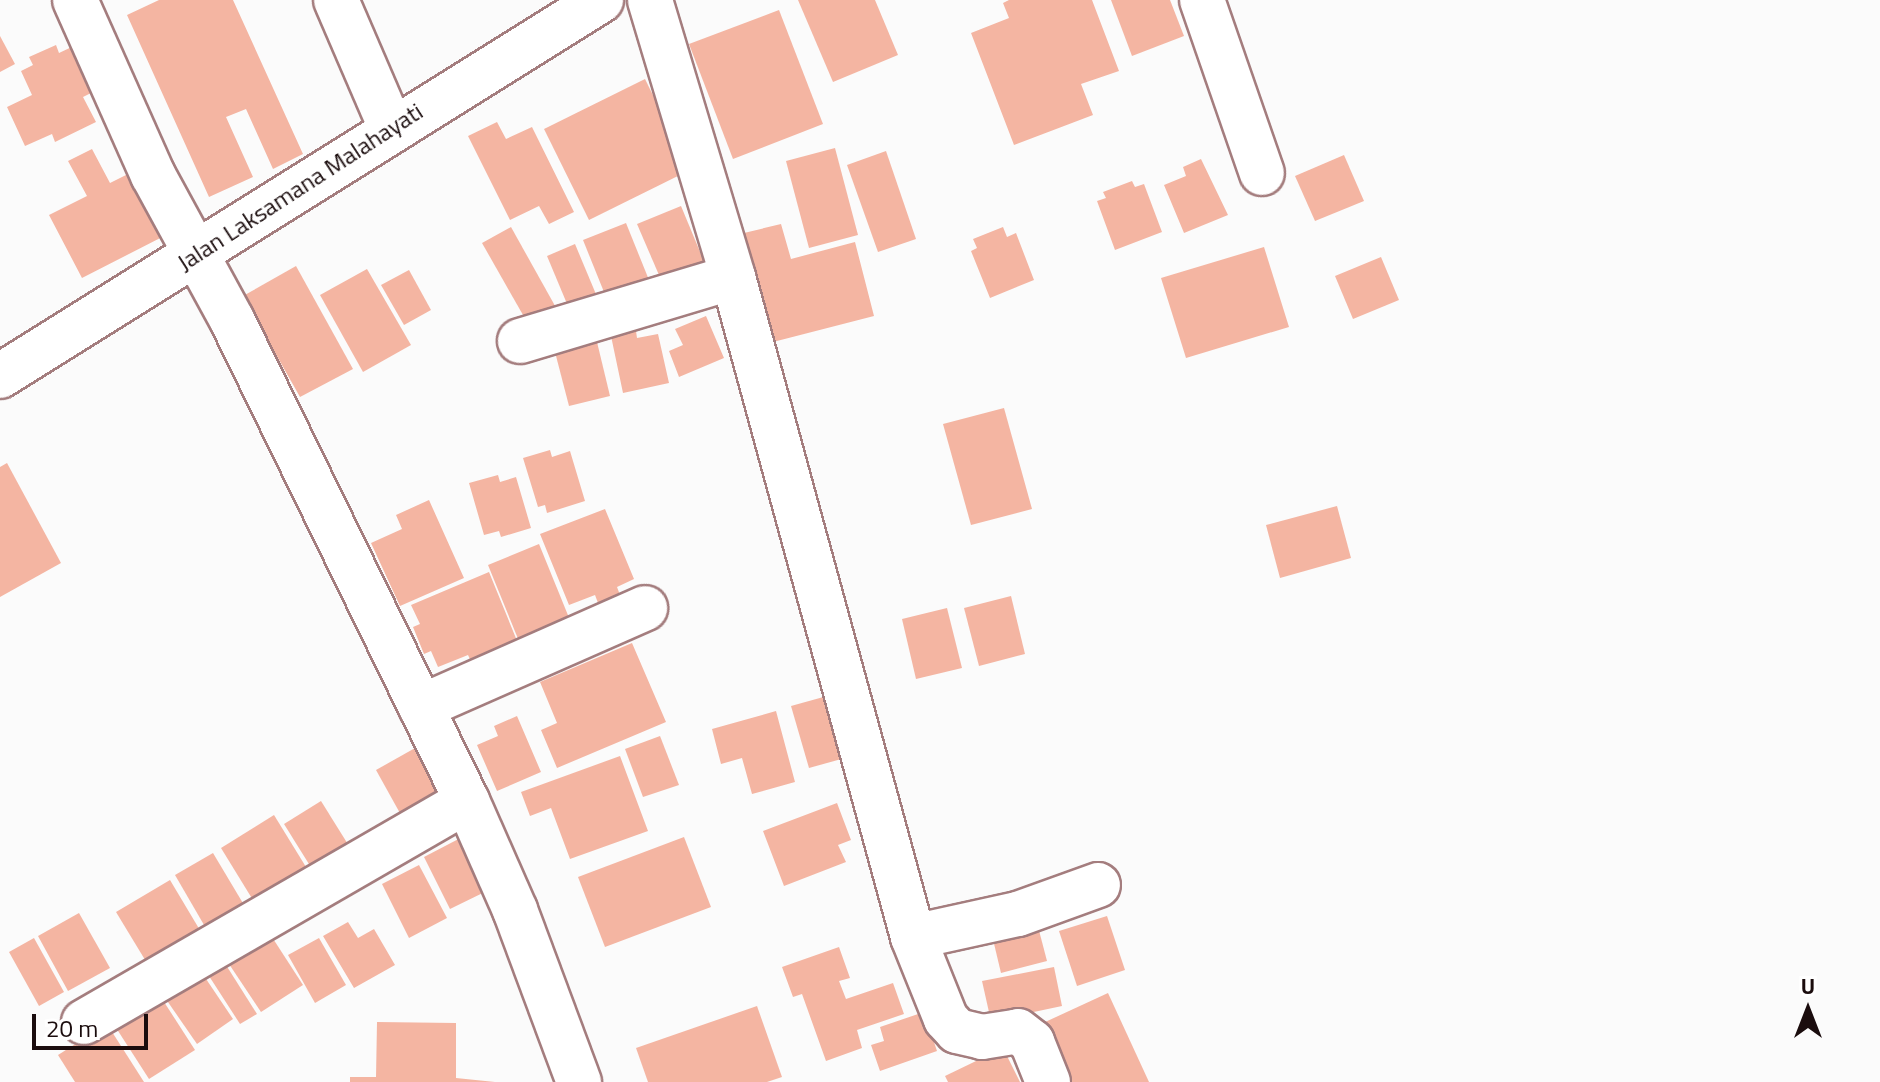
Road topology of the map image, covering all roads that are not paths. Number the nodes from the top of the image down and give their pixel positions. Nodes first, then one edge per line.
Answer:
1 (75, 0) edge
2 (336, 0) edge
3 (601, 0) edge
4 (650, 0) edge
5 (1202, 0) edge
6 (391, 128) junction
7 (1262, 173) dead end
8 (196, 254) junction
9 (733, 277) junction
10 (520, 341) dead end
11 (0, 376) edge
12 (645, 608) dead end
13 (421, 707) junction
14 (467, 801) junction
15 (1098, 885) dead end
16 (913, 937) junction
17 (84, 1022) dead end
18 (579, 1082) edge
19 (1048, 1082) edge

1 - 8 main road
2 - 6 main road
3 - 6 main road, Jalan Laksamana Malahayati
4 - 9 main road
5 - 7 main road
6 - 8 main road, Jalan Laksamana Malahayati
8 - 11 main road, Jalan Laksamana Malahayati
8 - 13 main road
9 - 10 main road
9 - 16 main road
12 - 13 main road
13 - 14 main road
14 - 17 main road
14 - 18 main road
15 - 16 main road
16 - 19 main road

